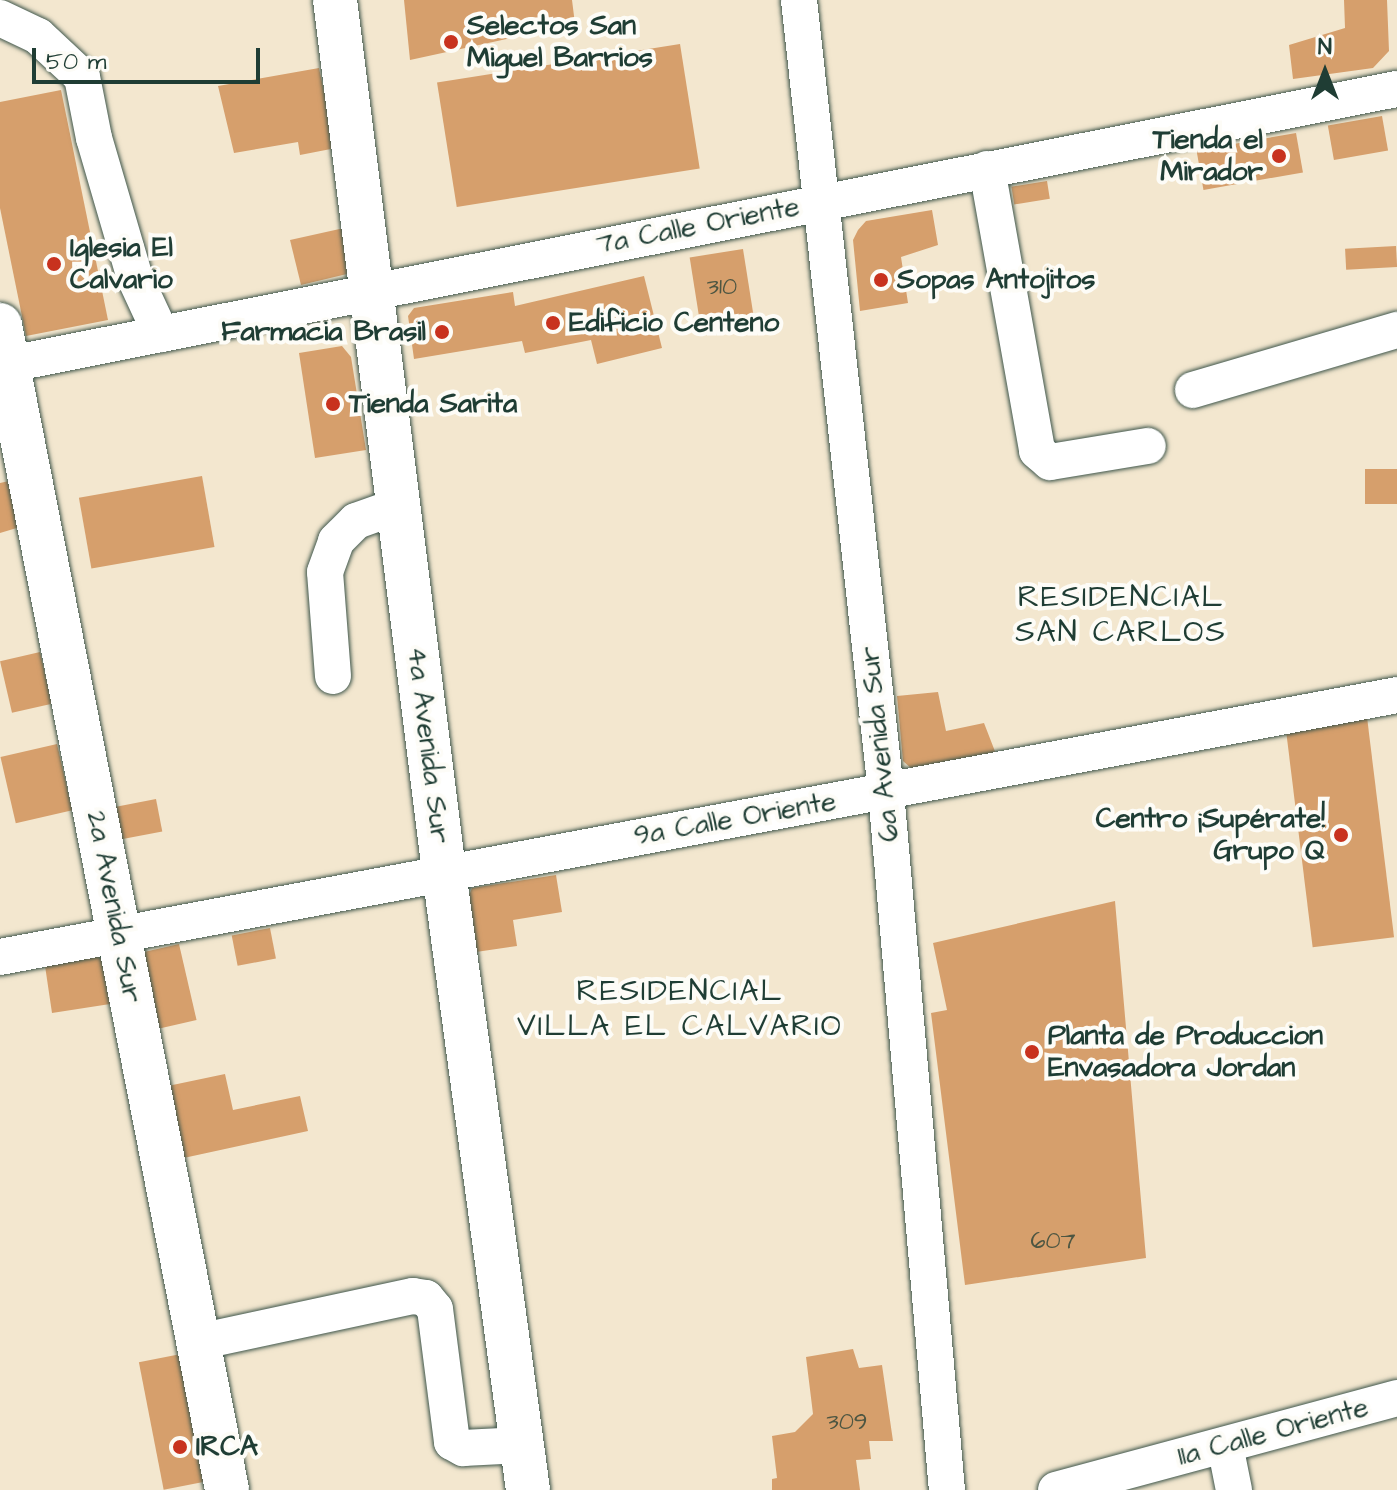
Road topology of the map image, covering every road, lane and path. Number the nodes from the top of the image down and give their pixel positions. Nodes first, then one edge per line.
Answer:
1 (335, 0) edge
2 (799, 0) edge
3 (0, 18) edge
4 (1397, 89) edge
5 (987, 169) junction
6 (824, 200) junction
7 (372, 292) junction
8 (1397, 330) edge
9 (161, 334) junction
10 (2, 352) edge
11 (1193, 390) dead end
12 (1148, 446) dead end
13 (398, 506) junction
14 (333, 676) dead end
15 (1397, 695) edge
16 (886, 792) junction
17 (444, 872) junction
18 (120, 936) junction
19 (0, 957) edge
20 (198, 1342) junction
21 (1397, 1398) edge
22 (522, 1445) junction
23 (1225, 1445) junction
24 (227, 1490) edge
25 (528, 1490) edge
26 (947, 1490) edge
27 (1056, 1490) edge
28 (1234, 1490) edge

1 - 7 main road, 4a Avenida Sur
2 - 6 street, 6a Avenida Sur
3 - 9 street
4 - 5 street, 7a Calle Oriente
5 - 6 street, 7a Calle Oriente
5 - 12 street
6 - 7 street, 7a Calle Oriente
6 - 16 street, 6a Avenida Sur
7 - 9 street, 7a Calle Oriente
7 - 13 main road, 4a Avenida Sur
8 - 11 street
9 - 10 street, 7a Calle Oriente
10 - 18 main road, 2a Avenida Sur
13 - 14 street
13 - 17 main road, 4a Avenida Sur
15 - 16 street, 9a Calle Oriente
16 - 17 street, 9a Calle Oriente
16 - 26 street, 6a Avenida Sur
17 - 18 street, 9a Calle Oriente
17 - 22 main road, 4a Avenida Sur
18 - 19 street, 9a Calle Oriente
18 - 20 main road, 2a Avenida Sur
20 - 22 street
20 - 24 main road, 2a Avenida Sur
21 - 23 street, 11a Calle Oriente
22 - 25 main road, 4a Avenida Sur
23 - 27 street, 11a Calle Oriente
23 - 28 street

